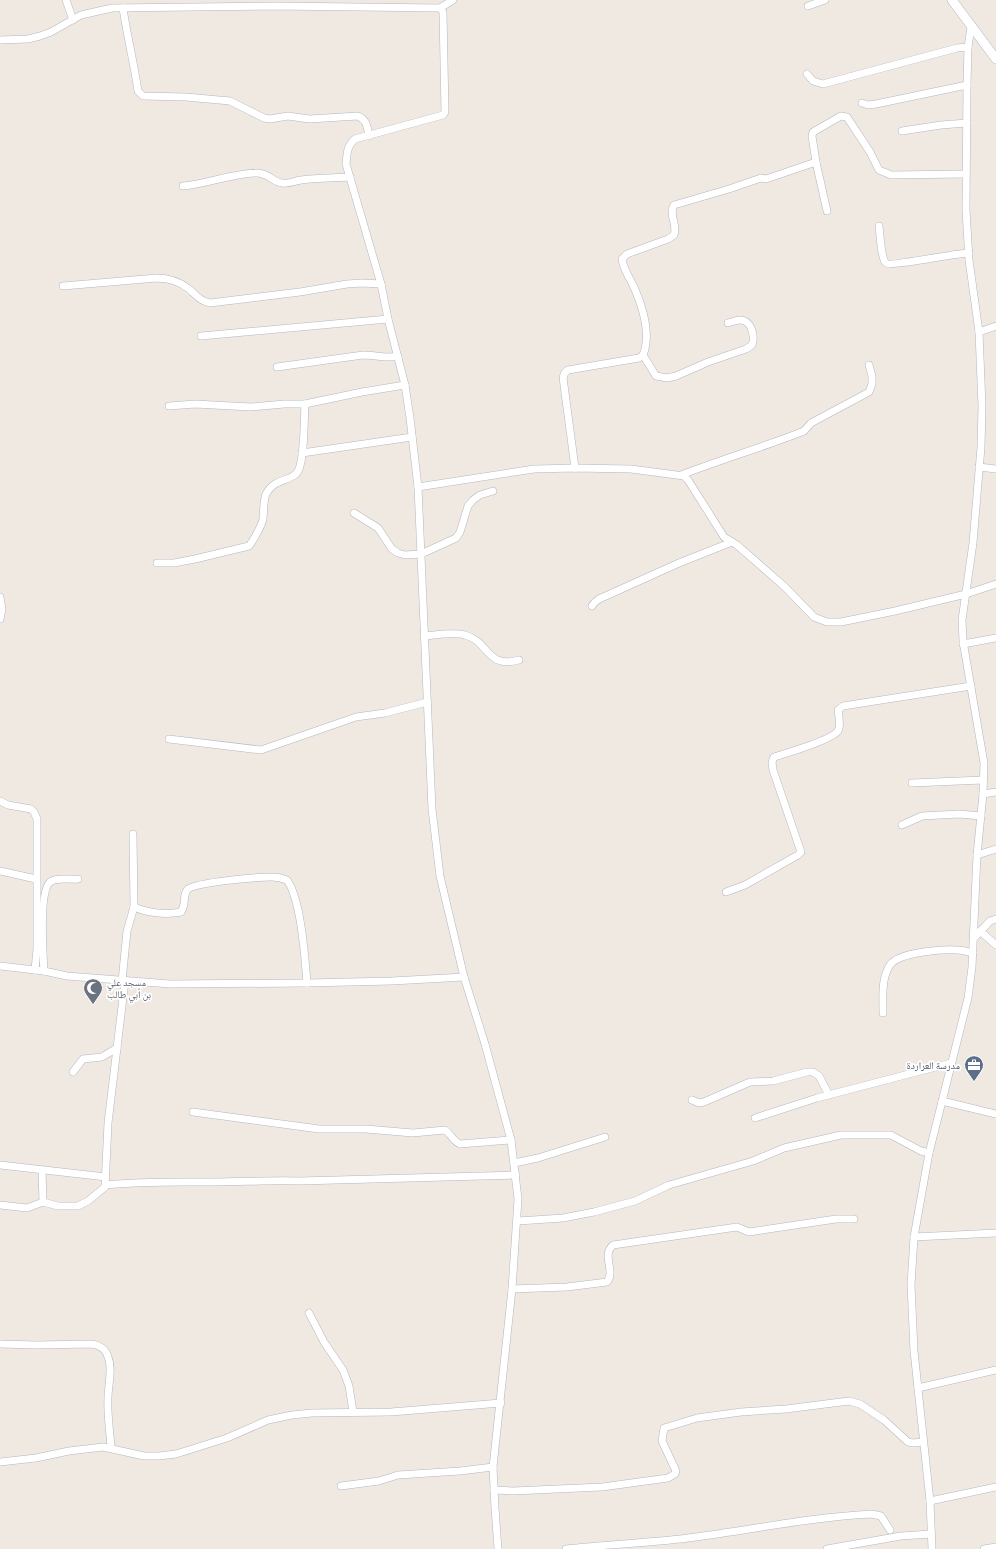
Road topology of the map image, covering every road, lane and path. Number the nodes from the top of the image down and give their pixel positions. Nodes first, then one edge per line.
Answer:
1 (66, 0) edge
2 (453, 0) edge
3 (825, 0) edge
4 (952, 0) edge
5 (262, 3) edge
6 (808, 6) dead end
7 (122, 8) junction
8 (440, 8) junction
9 (73, 20) junction
10 (971, 27) junction
11 (0, 40) edge
12 (968, 48) junction
13 (996, 59) edge
14 (808, 74) dead end
15 (967, 85) junction
16 (862, 103) dead end
17 (967, 123) junction
18 (902, 131) dead end
19 (369, 136) junction
20 (816, 162) junction
21 (965, 174) junction
22 (350, 177) junction
23 (183, 186) dead end
24 (827, 211) dead end
25 (879, 226) dead end
26 (969, 253) junction
27 (381, 284) junction
28 (63, 286) dead end
29 (388, 319) junction
30 (728, 323) dead end
31 (996, 326) edge
32 (979, 332) junction
33 (201, 336) dead end
34 (643, 355) junction
35 (398, 356) junction
36 (869, 365) dead end
37 (277, 367) dead end
38 (405, 385) junction
39 (305, 404) junction
40 (169, 406) dead end
41 (412, 437) junction
42 (302, 453) junction
43 (979, 467) junction
44 (575, 468) junction
45 (996, 469) edge
46 (681, 475) junction
47 (418, 487) junction
48 (493, 491) dead end
49 (354, 513) dead end
50 (732, 542) junction
51 (421, 554) junction
52 (157, 563) dead end
53 (996, 584) edge
54 (966, 594) junction
55 (0, 597) edge
56 (592, 606) dead end
57 (0, 619) edge
58 (424, 636) junction
59 (996, 638) edge
60 (963, 644) junction
61 (519, 660) dead end
62 (971, 686) junction
63 (427, 702) junction
64 (170, 739) dead end
65 (983, 780) junction
66 (912, 783) dead end
67 (996, 792) edge
68 (983, 794) junction
69 (0, 801) edge
70 (981, 816) junction
71 (902, 825) dead end
72 (133, 834) dead end
73 (996, 849) edge
74 (978, 855) junction
75 (0, 871) edge
76 (36, 879) junction
77 (78, 879) dead end
78 (726, 892) dead end
79 (134, 907) junction
80 (996, 919) edge
81 (980, 931) junction
82 (974, 938) junction
83 (996, 945) edge
84 (973, 953) junction
85 (0, 966) edge
86 (35, 970) junction
87 (44, 971) junction
88 (464, 977) junction
89 (123, 981) junction
90 (307, 983) junction
91 (883, 1013) dead end
92 (117, 1048) junction
93 (951, 1064) junction
94 (73, 1072) dead end
95 (829, 1095) junction
96 (692, 1100) dead end
97 (942, 1101) junction
98 (193, 1112) dead end
99 (996, 1114) edge
100 (754, 1118) dead end
101 (605, 1137) dead end
102 (511, 1140) junction
103 (929, 1153) junction
104 (514, 1163) junction
105 (0, 1165) edge
106 (42, 1171) junction
107 (516, 1175) junction
108 (106, 1181) junction
109 (43, 1202) junction
110 (0, 1205) edge
111 (854, 1219) dead end
112 (518, 1221) junction
113 (996, 1233) edge
114 (914, 1237) junction
115 (512, 1290) junction
116 (309, 1313) dead end
117 (0, 1344) edge
118 (996, 1370) edge
119 (918, 1388) junction
120 (501, 1402) junction
121 (353, 1412) junction
122 (924, 1442) junction
123 (112, 1448) junction
124 (0, 1462) edge
125 (493, 1467) junction
126 (340, 1486) dead end
127 (996, 1487) edge
128 (494, 1490) junction
129 (930, 1501) junction
130 (890, 1530) dead end
131 (931, 1534) junction
132 (996, 1547) edge
133 (498, 1549) edge
134 (566, 1549) edge
135 (827, 1549) edge
136 (932, 1549) edge
137 (984, 1549) edge

1 - 9 street
2 - 8 street
3 - 6 street
4 - 10 street
5 - 7 street
5 - 8 street
7 - 9 street
7 - 19 street
8 - 19 street
9 - 11 street
10 - 12 street
10 - 13 street
12 - 14 street
12 - 15 street
15 - 16 street
15 - 17 street
17 - 18 street
17 - 21 street
19 - 22 street
20 - 21 street
20 - 24 street
20 - 34 street
21 - 26 street
22 - 23 street
22 - 27 street
25 - 26 street
26 - 32 street
27 - 28 street
27 - 29 street
29 - 33 street
29 - 35 street
30 - 34 street
31 - 32 street
32 - 43 street
34 - 44 street
35 - 37 street
35 - 38 street
36 - 46 street
38 - 39 street
38 - 41 street
39 - 40 street
39 - 42 street
41 - 42 street
41 - 47 street
42 - 52 street
43 - 45 street
43 - 54 street
44 - 46 street
44 - 47 street
46 - 50 street
47 - 51 street
48 - 51 street
49 - 51 street
50 - 54 street
50 - 56 street
51 - 58 street
53 - 54 street
54 - 60 street
55 - 57 street
58 - 61 street
58 - 63 street
59 - 60 street
60 - 62 street
62 - 65 street
62 - 78 street
63 - 64 street
63 - 88 street
65 - 66 street
65 - 68 street
67 - 68 street
68 - 70 street
69 - 76 street
70 - 71 street
70 - 74 street
72 - 79 street
73 - 74 street
74 - 82 street
75 - 76 street
76 - 86 street
77 - 87 street
79 - 89 street
79 - 90 street
80 - 81 street
81 - 82 street
81 - 83 street
82 - 84 street
84 - 91 street
84 - 93 street
85 - 86 street
86 - 87 street
87 - 89 street
88 - 90 street
88 - 102 street
89 - 90 street
89 - 92 street
92 - 94 street
92 - 108 street
93 - 95 street
93 - 97 street
95 - 96 street
95 - 100 street
97 - 99 street
97 - 103 street
98 - 102 street
101 - 104 street
102 - 104 street
103 - 112 street
103 - 114 street
104 - 107 street
105 - 106 street
106 - 108 street
106 - 109 street
107 - 108 street
107 - 112 street
108 - 109 street
109 - 110 street
111 - 115 street
112 - 115 street
113 - 114 street
114 - 119 street
115 - 120 street
116 - 121 street
117 - 123 street
118 - 119 street
119 - 122 street
120 - 121 street
120 - 125 street
121 - 123 street
122 - 128 street
122 - 129 street
123 - 124 street
125 - 126 street
125 - 128 street
127 - 129 street
128 - 133 street
129 - 131 street
130 - 134 street
131 - 135 street
131 - 136 street
132 - 137 street

